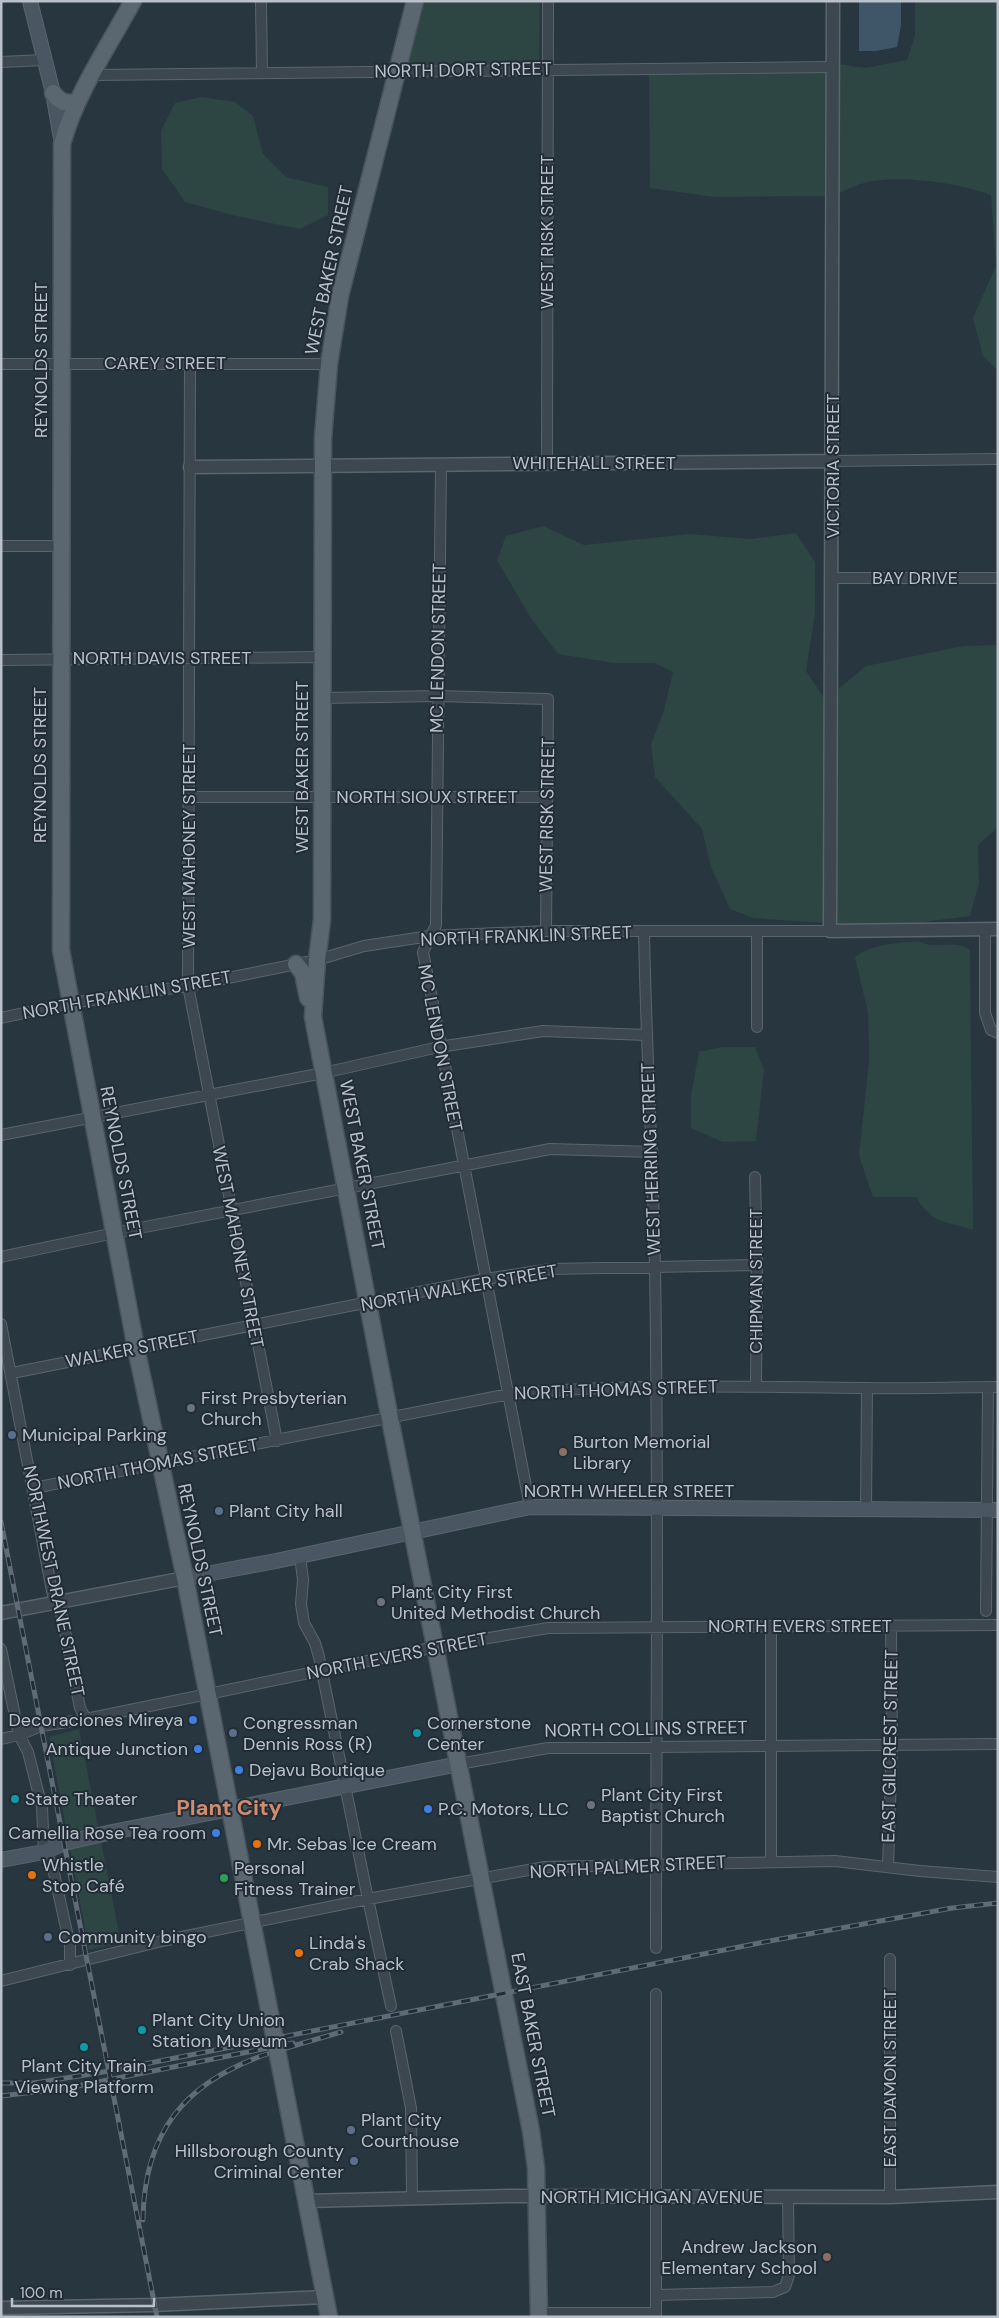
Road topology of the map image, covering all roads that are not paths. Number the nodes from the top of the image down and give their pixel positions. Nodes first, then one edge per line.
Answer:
1 (30, 1) edge
2 (133, 1) edge
3 (261, 1) edge
4 (415, 1) edge
5 (548, 1) edge
6 (833, 1) edge
7 (44, 60) junction
8 (1, 62) edge
9 (833, 67) junction
10 (547, 69) junction
11 (397, 71) junction
12 (262, 73) junction
13 (92, 75) junction
14 (53, 93) junction
15 (78, 101) junction
16 (62, 144) junction
17 (61, 363) junction
18 (190, 363) junction
19 (1, 364) edge
20 (329, 364) junction
21 (998, 460) edge
22 (833, 461) junction
23 (547, 463) junction
24 (440, 465) junction
25 (323, 467) junction
26 (190, 468) junction
27 (1, 546) edge
28 (60, 546) junction
29 (832, 578) junction
30 (998, 578) edge
31 (323, 657) junction
32 (190, 658) junction
33 (61, 659) junction
34 (1, 660) edge
35 (438, 696) junction
36 (322, 698) junction
37 (189, 797) junction
38 (322, 797) junction
39 (437, 797) junction
40 (546, 797) junction
41 (992, 929) edge
42 (546, 931) junction
43 (644, 932) junction
44 (830, 932) junction
45 (757, 933) junction
46 (430, 936) junction
47 (317, 960) junction
48 (296, 964) junction
49 (188, 986) junction
50 (71, 1003) junction
51 (313, 1017) junction
52 (1, 1018) edge
53 (757, 1027) dead end
54 (998, 1033) edge
55 (646, 1035) junction
56 (439, 1047) junction
57 (323, 1073) junction
58 (208, 1095) junction
59 (91, 1117) junction
60 (1, 1135) edge
61 (653, 1152) junction
62 (462, 1164) junction
63 (755, 1177) dead end
64 (346, 1188) junction
65 (232, 1210) junction
66 (114, 1233) junction
67 (1, 1257) edge
68 (757, 1265) junction
69 (655, 1268) junction
70 (485, 1279) junction
71 (368, 1303) junction
72 (1, 1324) edge
73 (253, 1326) junction
74 (136, 1348) junction
75 (12, 1373) junction
76 (656, 1385) junction
77 (756, 1386) junction
78 (993, 1387) edge
79 (867, 1388) junction
80 (509, 1394) junction
81 (390, 1419) junction
82 (277, 1441) junction
83 (159, 1462) junction
84 (34, 1488) junction
85 (530, 1507) junction
86 (657, 1509) junction
87 (866, 1509) junction
88 (992, 1510) edge
89 (414, 1533) junction
90 (300, 1556) junction
91 (185, 1578) junction
92 (55, 1603) junction
93 (986, 1611) dead end
94 (1, 1613) edge
95 (892, 1625) junction
96 (998, 1625) edge
97 (656, 1626) junction
98 (771, 1626) junction
99 (436, 1647) junction
100 (1, 1649) edge
101 (322, 1670) junction
102 (207, 1693) junction
103 (86, 1719) junction
104 (20, 1735) junction
105 (1, 1739) edge
106 (998, 1744) edge
107 (772, 1745) junction
108 (892, 1745) junction
109 (655, 1746) junction
110 (459, 1764) junction
111 (344, 1786) junction
112 (229, 1808) junction
113 (44, 1852) junction
114 (1, 1860) edge
115 (771, 1861) junction
116 (656, 1864) junction
117 (888, 1866) junction
118 (998, 1877) edge
119 (482, 1879) junction
120 (368, 1899) junction
121 (252, 1922) junction
122 (656, 1948) dead end
123 (890, 1959) dead end
124 (70, 1965) junction
125 (1, 1981) edge
126 (656, 1994) dead end
127 (391, 2006) dead end
128 (396, 2030) dead end
129 (998, 2192) edge
130 (655, 2196) junction
131 (788, 2196) junction
132 (537, 2197) junction
133 (890, 2197) junction
134 (412, 2198) junction
135 (306, 2200) junction
136 (656, 2295) junction
137 (326, 2298) junction
138 (1, 2308) edge
139 (539, 2315) edge
140 (656, 2315) edge
141 (329, 2317) edge

1 - 7 main road, REYNOLDS STREET
2 - 13 main road
3 - 12 street
4 - 11 main road, WEST BAKER STREET
5 - 10 street, WEST RISK STREET
6 - 9 street, VICTORIA STREET
7 - 8 street
7 - 14 main road, REYNOLDS STREET
9 - 10 street, NORTH DORT STREET
9 - 22 street, VICTORIA STREET
10 - 11 street, NORTH DORT STREET
10 - 23 street, WEST RISK STREET
11 - 12 street, NORTH DORT STREET
11 - 20 main road, WEST BAKER STREET
12 - 13 street, NORTH DORT STREET
13 - 15 main road
14 - 15 main road
14 - 16 main road, REYNOLDS STREET
15 - 16 main road
16 - 17 main road, REYNOLDS STREET
17 - 18 street, CAREY STREET
17 - 19 street, CAREY STREET
17 - 28 main road, REYNOLDS STREET
18 - 20 street, CAREY STREET
18 - 26 street, WEST MAHONEY STREET
20 - 25 main road, WEST BAKER STREET
21 - 22 street, WHITEHALL STREET
22 - 23 street, WHITEHALL STREET
22 - 29 street, VICTORIA STREET
23 - 24 street, WHITEHALL STREET
24 - 25 street, WHITEHALL STREET
24 - 35 street, MC LENDON STREET
25 - 26 street, WHITEHALL STREET
25 - 31 main road, WEST BAKER STREET
26 - 32 street, WEST MAHONEY STREET
27 - 28 street
28 - 33 main road, REYNOLDS STREET
29 - 30 street, BAY DRIVE
29 - 44 street, VICTORIA STREET
31 - 32 street, NORTH DAVIS STREET
31 - 36 main road, WEST BAKER STREET
32 - 33 street, NORTH DAVIS STREET
32 - 37 street, WEST MAHONEY STREET
33 - 34 street, NORTH DAVIS STREET
33 - 50 main road, REYNOLDS STREET
35 - 36 street
35 - 39 street, MC LENDON STREET
35 - 40 street, WEST RISK STREET
36 - 38 main road, WEST BAKER STREET
37 - 38 street, NORTH SIOUX STREET
37 - 49 street, WEST MAHONEY STREET
38 - 39 street, NORTH SIOUX STREET
38 - 47 main road, WEST BAKER STREET
39 - 40 street, NORTH SIOUX STREET
39 - 46 street, MC LENDON STREET
40 - 42 street, WEST RISK STREET
41 - 44 street, NORTH FRANKLIN STREET
41 - 54 street
42 - 43 street, NORTH FRANKLIN STREET
42 - 46 street, NORTH FRANKLIN STREET
43 - 45 street, NORTH FRANKLIN STREET
43 - 55 street, WEST HERRING STREET
44 - 45 street, NORTH FRANKLIN STREET
45 - 53 street
46 - 47 street, NORTH FRANKLIN STREET
46 - 56 street, MC LENDON STREET
47 - 48 street, NORTH FRANKLIN STREET
47 - 51 main road, WEST BAKER STREET
48 - 49 street, NORTH FRANKLIN STREET
48 - 51 main road
49 - 50 street, NORTH FRANKLIN STREET
49 - 58 street, WEST MAHONEY STREET
50 - 52 street, NORTH FRANKLIN STREET
50 - 59 main road, REYNOLDS STREET
51 - 57 main road, WEST BAKER STREET
55 - 56 street
55 - 61 street, WEST HERRING STREET
56 - 57 street
56 - 62 street, MC LENDON STREET
57 - 58 street
57 - 64 main road, WEST BAKER STREET
58 - 59 street
58 - 65 street, WEST MAHONEY STREET
59 - 60 street
59 - 66 main road, REYNOLDS STREET
61 - 62 street
61 - 69 street, WEST HERRING STREET
62 - 64 street
62 - 70 street, MC LENDON STREET
63 - 68 street, CHIPMAN STREET
64 - 65 street
64 - 71 main road, WEST BAKER STREET
65 - 66 street
65 - 73 street, WEST MAHONEY STREET
66 - 67 street
66 - 74 main road, REYNOLDS STREET
68 - 69 street, NORTH WALKER STREET
68 - 77 street, CHIPMAN STREET
69 - 70 street, NORTH WALKER STREET
69 - 76 street, WEST HERRING STREET
70 - 71 street, NORTH WALKER STREET
70 - 80 street, MC LENDON STREET
71 - 73 street, NORTH WALKER STREET
71 - 81 main road, WEST BAKER STREET
72 - 75 street, NORTHWEST DRANE STREET
73 - 74 street, WALKER STREET
73 - 82 street, WEST MAHONEY STREET
74 - 75 street, WALKER STREET
74 - 83 main road, REYNOLDS STREET
75 - 84 street, NORTHWEST DRANE STREET
76 - 77 street, NORTH THOMAS STREET
76 - 80 street, NORTH THOMAS STREET
76 - 86 street, WEST HERRING STREET
77 - 79 street, NORTH THOMAS STREET
78 - 79 street, NORTH THOMAS STREET
78 - 88 street
79 - 87 street
80 - 81 street, NORTH THOMAS STREET
80 - 85 street, MC LENDON STREET
81 - 82 street, NORTH THOMAS STREET
81 - 89 main road, WEST BAKER STREET
82 - 83 street, NORTH THOMAS STREET
83 - 84 street, NORTH THOMAS STREET
83 - 91 main road, REYNOLDS STREET
84 - 92 street, NORTHWEST DRANE STREET
85 - 86 main road, NORTH WHEELER STREET
85 - 89 main road, NORTH WHEELER STREET
86 - 87 main road, NORTH WHEELER STREET
86 - 97 street, WEST HERRING STREET
87 - 88 main road, NORTH WHEELER STREET
88 - 93 street
89 - 90 main road, NORTH WHEELER STREET
89 - 99 main road, WEST BAKER STREET
90 - 91 main road, NORTH WHEELER STREET
90 - 101 street
91 - 92 street, NORTH WHEELER STREET
91 - 102 main road, REYNOLDS STREET
92 - 94 street, NORTH WHEELER STREET
92 - 103 street, NORTHWEST DRANE STREET
95 - 96 street, NORTH EVERS STREET
95 - 98 street, NORTH EVERS STREET
95 - 108 street, EAST GILCREST STREET
97 - 98 street, NORTH EVERS STREET
97 - 99 street, NORTH EVERS STREET
97 - 109 street, WEST HERRING STREET
98 - 107 street
99 - 101 street, NORTH EVERS STREET
99 - 110 main road, EAST BAKER STREET
100 - 104 street
101 - 102 street, NORTH EVERS STREET
101 - 111 street
102 - 103 street, NORTH EVERS STREET
102 - 112 main road, REYNOLDS STREET
103 - 104 street, NORTH EVERS STREET
104 - 105 street, NORTH EVERS STREET
104 - 113 street
106 - 108 street, NORTH COLLINS STREET
107 - 108 street, NORTH COLLINS STREET
107 - 109 street, NORTH COLLINS STREET
107 - 115 street
108 - 117 street, EAST GILCREST STREET
109 - 110 street, NORTH COLLINS STREET
109 - 116 street, WEST HERRING STREET
110 - 111 main road, NORTH COLLINS STREET
110 - 119 main road, EAST BAKER STREET
111 - 112 main road, NORTH COLLINS STREET
111 - 120 street
112 - 113 main road, NORTH COLLINS STREET
112 - 121 main road, REYNOLDS STREET
113 - 114 main road, NORTH COLLINS STREET
113 - 124 street
115 - 116 street, NORTH PALMER STREET
115 - 117 street, NORTH PALMER STREET
116 - 119 street, NORTH PALMER STREET
116 - 122 street, WEST HERRING STREET
117 - 118 street, NORTH PALMER STREET
119 - 120 street, NORTH PALMER STREET
119 - 132 main road, EAST BAKER STREET
120 - 121 street, NORTH PALMER STREET
120 - 127 street
121 - 124 street, NORTH PALMER STREET
121 - 135 main road, REYNOLDS STREET
123 - 133 street, EAST DAMON STREET
124 - 125 street, NORTH PALMER STREET
126 - 130 street
128 - 134 street
129 - 133 street, NORTH MICHIGAN AVENUE
130 - 131 street, NORTH MICHIGAN AVENUE
130 - 132 street, NORTH MICHIGAN AVENUE
130 - 136 street
131 - 133 street, NORTH MICHIGAN AVENUE
131 - 136 street
132 - 134 street, NORTH MICHIGAN AVENUE
132 - 139 main road, EAST BAKER STREET
134 - 135 street, NORTH MICHIGAN AVENUE
135 - 137 main road, REYNOLDS STREET
136 - 140 street
137 - 138 street
137 - 141 main road, REYNOLDS STREET
139 - 140 street

